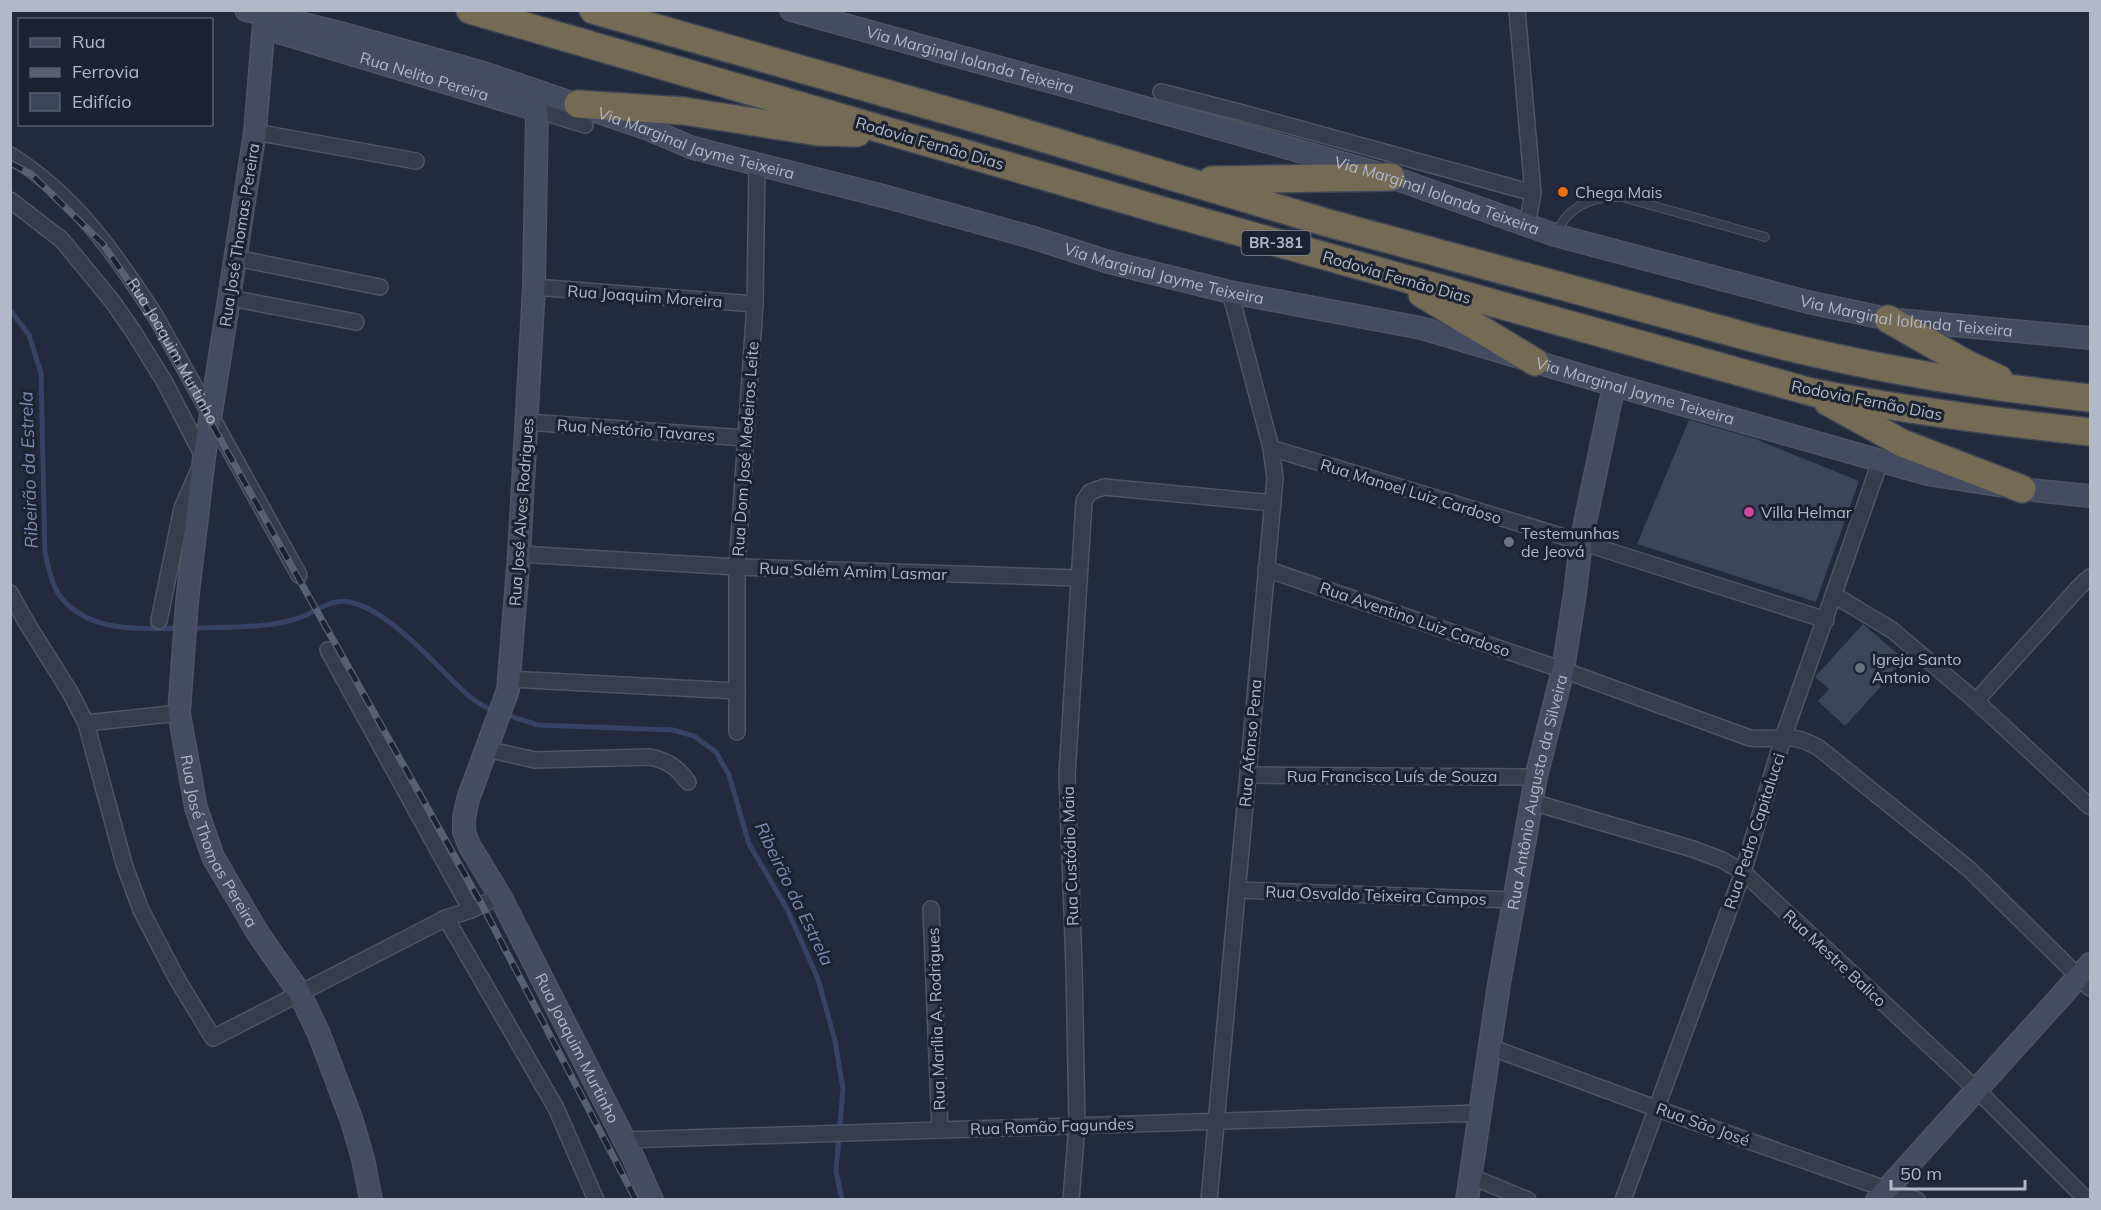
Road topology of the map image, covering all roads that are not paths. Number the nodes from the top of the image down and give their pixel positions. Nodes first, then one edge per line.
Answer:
1 (470, 10) edge
2 (593, 10) edge
3 (791, 10) edge
4 (1517, 10) edge
5 (260, 16) edge
6 (1161, 92) dead end
7 (537, 110) junction
8 (581, 115) junction
9 (255, 132) junction
10 (903, 136) junction
11 (10, 155) edge
12 (416, 162) dead end
13 (757, 165) junction
14 (1391, 177) junction
15 (1183, 181) junction
16 (1533, 193) junction
17 (10, 200) edge
18 (1527, 225) junction
19 (1555, 235) junction
20 (1765, 237) dead end
21 (236, 258) junction
22 (1393, 276) junction
23 (380, 287) dead end
24 (534, 287) junction
25 (1230, 292) junction
26 (230, 298) junction
27 (755, 304) junction
28 (1888, 320) junction
29 (356, 322) dead end
30 (2091, 338) edge
31 (1535, 362) junction
32 (1614, 385) junction
33 (2028, 391) junction
34 (1811, 392) junction
35 (2091, 398) edge
36 (211, 417) junction
37 (527, 422) junction
38 (2091, 432) edge
39 (746, 438) junction
40 (1271, 448) junction
41 (204, 458) junction
42 (1880, 462) junction
43 (2022, 489) junction
44 (2091, 496) edge
45 (1273, 503) junction
46 (1581, 542) junction
47 (519, 554) junction
48 (737, 567) junction
49 (1266, 569) junction
50 (299, 575) dead end
51 (2091, 577) edge
52 (1078, 578) junction
53 (10, 593) edge
54 (1834, 595) junction
55 (1826, 620) junction
56 (159, 621) dead end
57 (328, 650) dead end
58 (1563, 670) junction
59 (509, 684) junction
60 (737, 691) junction
61 (1976, 701) junction
62 (179, 713) junction
63 (86, 723) junction
64 (737, 732) dead end
65 (1784, 738) junction
66 (489, 739) junction
67 (1248, 775) junction
68 (1536, 777) junction
69 (688, 782) dead end
70 (1532, 802) junction
71 (2091, 807) edge
72 (1743, 872) junction
73 (1238, 890) junction
74 (500, 896) junction
75 (1515, 900) junction
76 (931, 909) dead end
77 (471, 910) junction
78 (446, 918) junction
79 (2087, 976) edge
80 (299, 992) junction
81 (1490, 1047) junction
82 (1976, 1089) junction
83 (1655, 1108) junction
84 (1480, 1113) junction
85 (1217, 1120) junction
86 (1077, 1125) junction
87 (940, 1130) junction
88 (624, 1140) junction
89 (1470, 1176) junction
90 (1881, 1195) edge
91 (371, 1200) edge
92 (596, 1200) edge
93 (652, 1200) edge
94 (1071, 1200) edge
95 (1209, 1200) edge
96 (1467, 1200) edge
97 (1528, 1200) edge
98 (1623, 1200) edge
99 (1917, 1200) edge
100 (2087, 1200) edge

1 - 10 highway, Rodovia Fernão Dias / BR-381
2 - 15 highway, Rodovia Fernão Dias / BR-381
3 - 14 street, Via Marginal Iolanda Teixeira
4 - 16 street
5 - 7 street, Rua Nelito Pereira
5 - 8 street, Via Marginal Jayme Teixeira
5 - 9 street, Rua José Thomas Pereira
6 - 16 street
7 - 8 street, Rua Nelito Pereira
7 - 24 street, Rua José Alves Rodrigues
8 - 10 highway
8 - 13 street, Via Marginal Jayme Teixeira
9 - 12 street
9 - 21 street, Rua José Thomas Pereira
10 - 22 highway, Rodovia Fernão Dias / BR-381
11 - 36 street, Rua Joaquim Murtinho
13 - 25 street, Via Marginal Jayme Teixeira
13 - 27 street, Rua Dom José Medeiros Leite
14 - 15 highway
14 - 18 street, Via Marginal Iolanda Teixeira
15 - 33 highway, Rodovia Fernão Dias / BR-381
16 - 18 street
17 - 41 street, Rua Joaquim Murtinho
18 - 19 street, Via Marginal Iolanda Teixeira
19 - 20 lane
19 - 28 street, Via Marginal Iolanda Teixeira
21 - 23 street
21 - 26 street, Rua José Thomas Pereira
22 - 31 highway
22 - 34 highway, Rodovia Fernão Dias / BR-381
24 - 27 street, Rua Joaquim Moreira
24 - 37 street, Rua José Alves Rodrigues
25 - 31 street, Via Marginal Jayme Teixeira
25 - 40 street, Rua Afonso Pena
26 - 29 street
26 - 36 street, Rua José Thomas Pereira
27 - 39 street, Rua Dom José Medeiros Leite
28 - 30 street, Via Marginal Iolanda Teixeira
28 - 33 highway
31 - 32 street, Via Marginal Jayme Teixeira
32 - 42 street, Via Marginal Jayme Teixeira
32 - 46 street, Rua Antônio Augusto da Silveira
33 - 35 highway, Rodovia Fernão Dias / BR-381
34 - 38 highway, Rodovia Fernão Dias / BR-381
34 - 43 highway
36 - 41 street, Rua José Thomas Pereira
36 - 50 street, Rua Joaquim Murtinho
37 - 39 street, Rua Nestório Tavares
37 - 47 street, Rua José Alves Rodrigues
39 - 48 street, Rua Dom José Medeiros Leite
40 - 45 street, Rua Afonso Pena
40 - 46 street, Rua Manoel Luiz Cardoso
41 - 56 street, Rua José Thomas Pereira
41 - 62 street, Rua José Thomas Pereira
42 - 43 street, Via Marginal Jayme Teixeira
42 - 54 street, Rua Pedro Capitalucci
43 - 44 street, Via Marginal Jayme Teixeira
45 - 49 street, Rua Afonso Pena
45 - 52 street, Rua Custódio Maia
46 - 55 street, Rua Manoel Luiz Cardoso
46 - 58 street, Rua Antônio Augusto da Silveira
47 - 48 street, Rua Salém Amim Lasmar
47 - 59 street, Rua José Alves Rodrigues
48 - 52 street, Rua Salém Amim Lasmar
48 - 60 street, Rua Dom José Medeiros Leite
49 - 58 street, Rua Aventino Luiz Cardoso
49 - 67 street, Rua Afonso Pena
51 - 61 street
52 - 86 street, Rua Custódio Maia
53 - 63 street
54 - 55 street, Rua Pedro Capitalucci
54 - 61 street
55 - 65 street, Rua Pedro Capitalucci
57 - 77 street
58 - 65 street, Rua Aventino Luiz Cardoso
58 - 68 street, Rua Antônio Augusto da Silveira
59 - 60 street
59 - 66 street, Rua José Alves Rodrigues
60 - 64 street, Rua Dom José Medeiros Leite
61 - 71 street
62 - 63 street
62 - 80 street, Rua José Thomas Pereira
63 - 80 street
65 - 72 street, Rua Pedro Capitalucci
65 - 79 street, Rua Aventino Luiz Cardoso
66 - 69 street
66 - 74 street, Rua José Alves Rodrigues
67 - 68 street, Rua Francisco Luís de Souza
67 - 73 street, Rua Afonso Pena
68 - 70 street, Rua Antônio Augusto da Silveira
70 - 72 street, Rua Mestre Balico
70 - 75 street, Rua Antônio Augusto da Silveira
72 - 82 street, Rua Mestre Balico
72 - 83 street, Rua Pedro Capitalucci
73 - 75 street, Rua Osvaldo Teixeira Campos
73 - 85 street, Rua Afonso Pena
74 - 77 street
74 - 88 street, Rua Joaquim Murtinho
75 - 81 street, Rua Antônio Augusto da Silveira
76 - 87 street, Rua Marília A. Rodrigues
77 - 78 street
78 - 80 street
78 - 92 street
79 - 82 street
80 - 91 street, Rua José Thomas Pereira
81 - 83 street, Rua São José
81 - 84 street, Rua Antônio Augusto da Silveira
82 - 90 street
82 - 100 street, Rua Mestre Balico
83 - 90 street, Rua São José
83 - 98 street, Rua Pedro Capitalucci
84 - 85 street, Rua Romão Fagundes
84 - 89 street, Rua Antônio Augusto da Silveira
85 - 86 street, Rua Romão Fagundes
85 - 95 street, Rua Afonso Pena
86 - 87 street, Rua Romão Fagundes
86 - 94 street, Rua Custódio Maia
87 - 88 street, Rua Romão Fagundes
88 - 93 street, Rua Joaquim Murtinho
89 - 96 street, Rua Antônio Augusto da Silveira
89 - 97 street
90 - 99 street, Rua São José

